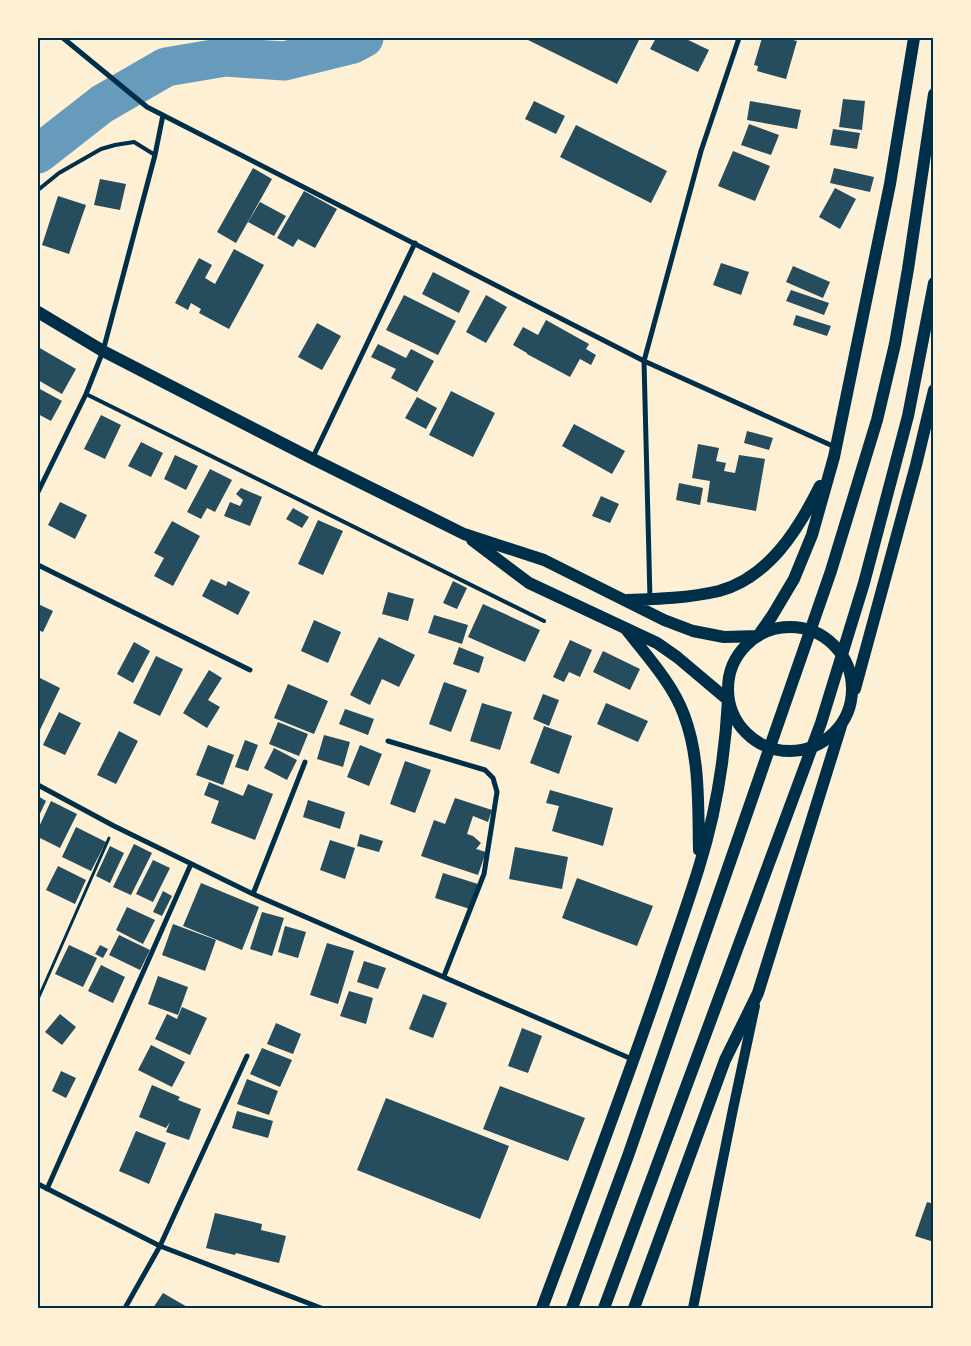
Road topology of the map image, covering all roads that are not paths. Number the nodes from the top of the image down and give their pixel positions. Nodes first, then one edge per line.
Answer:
1 (63, 38) edge
2 (739, 38) edge
3 (914, 38) edge
4 (934, 94) edge
5 (163, 115) junction
6 (155, 155) junction
7 (38, 190) edge
8 (415, 243) junction
9 (934, 283) edge
10 (38, 312) edge
11 (104, 351) junction
12 (644, 361) junction
13 (934, 390) edge
14 (86, 394) junction
15 (835, 452) junction
16 (313, 459) junction
17 (38, 492) edge
18 (464, 534) junction
19 (38, 564) edge
20 (623, 600) junction
21 (650, 600) junction
22 (544, 621) dead end
23 (624, 627) junction
24 (758, 636) junction
25 (250, 670) dead end
26 (728, 700) junction
27 (850, 709) junction
28 (841, 726) junction
29 (388, 741) dead end
30 (305, 762) dead end
31 (38, 785) edge
32 (191, 864) junction
33 (699, 866) junction
34 (253, 894) junction
35 (444, 976) junction
36 (758, 993) junction
37 (247, 1056) dead end
38 (634, 1060) junction
39 (38, 1184) edge
40 (46, 1189) junction
41 (160, 1246) junction
42 (126, 1308) edge
43 (320, 1308) edge
44 (542, 1308) edge
45 (572, 1308) edge
46 (604, 1308) edge
47 (634, 1308) edge
48 (693, 1308) edge

1 - 5 street
2 - 12 street
3 - 15 main road
4 - 45 main road
5 - 6 street
5 - 8 street
6 - 7 lane
6 - 11 street
8 - 12 street
8 - 16 street
9 - 46 main road
10 - 11 main road
11 - 14 street
11 - 16 main road
12 - 15 street
12 - 21 street
13 - 27 main road
14 - 17 street
14 - 22 lane
15 - 21 main road
15 - 24 main road
16 - 18 main road
18 - 20 main road
18 - 23 main road
19 - 25 street
20 - 21 main road
20 - 24 main road
23 - 26 main road
23 - 33 main road
24 - 26 main road
24 - 27 main road
26 - 28 main road
26 - 33 main road
27 - 28 main road
28 - 36 main road
29 - 35 street
30 - 34 street
31 - 32 street
32 - 34 street
32 - 40 street
33 - 38 main road
34 - 35 street
35 - 38 street
36 - 47 main road
36 - 48 main road
37 - 41 street
38 - 44 main road
39 - 40 street
40 - 41 street
41 - 42 street
41 - 43 street

